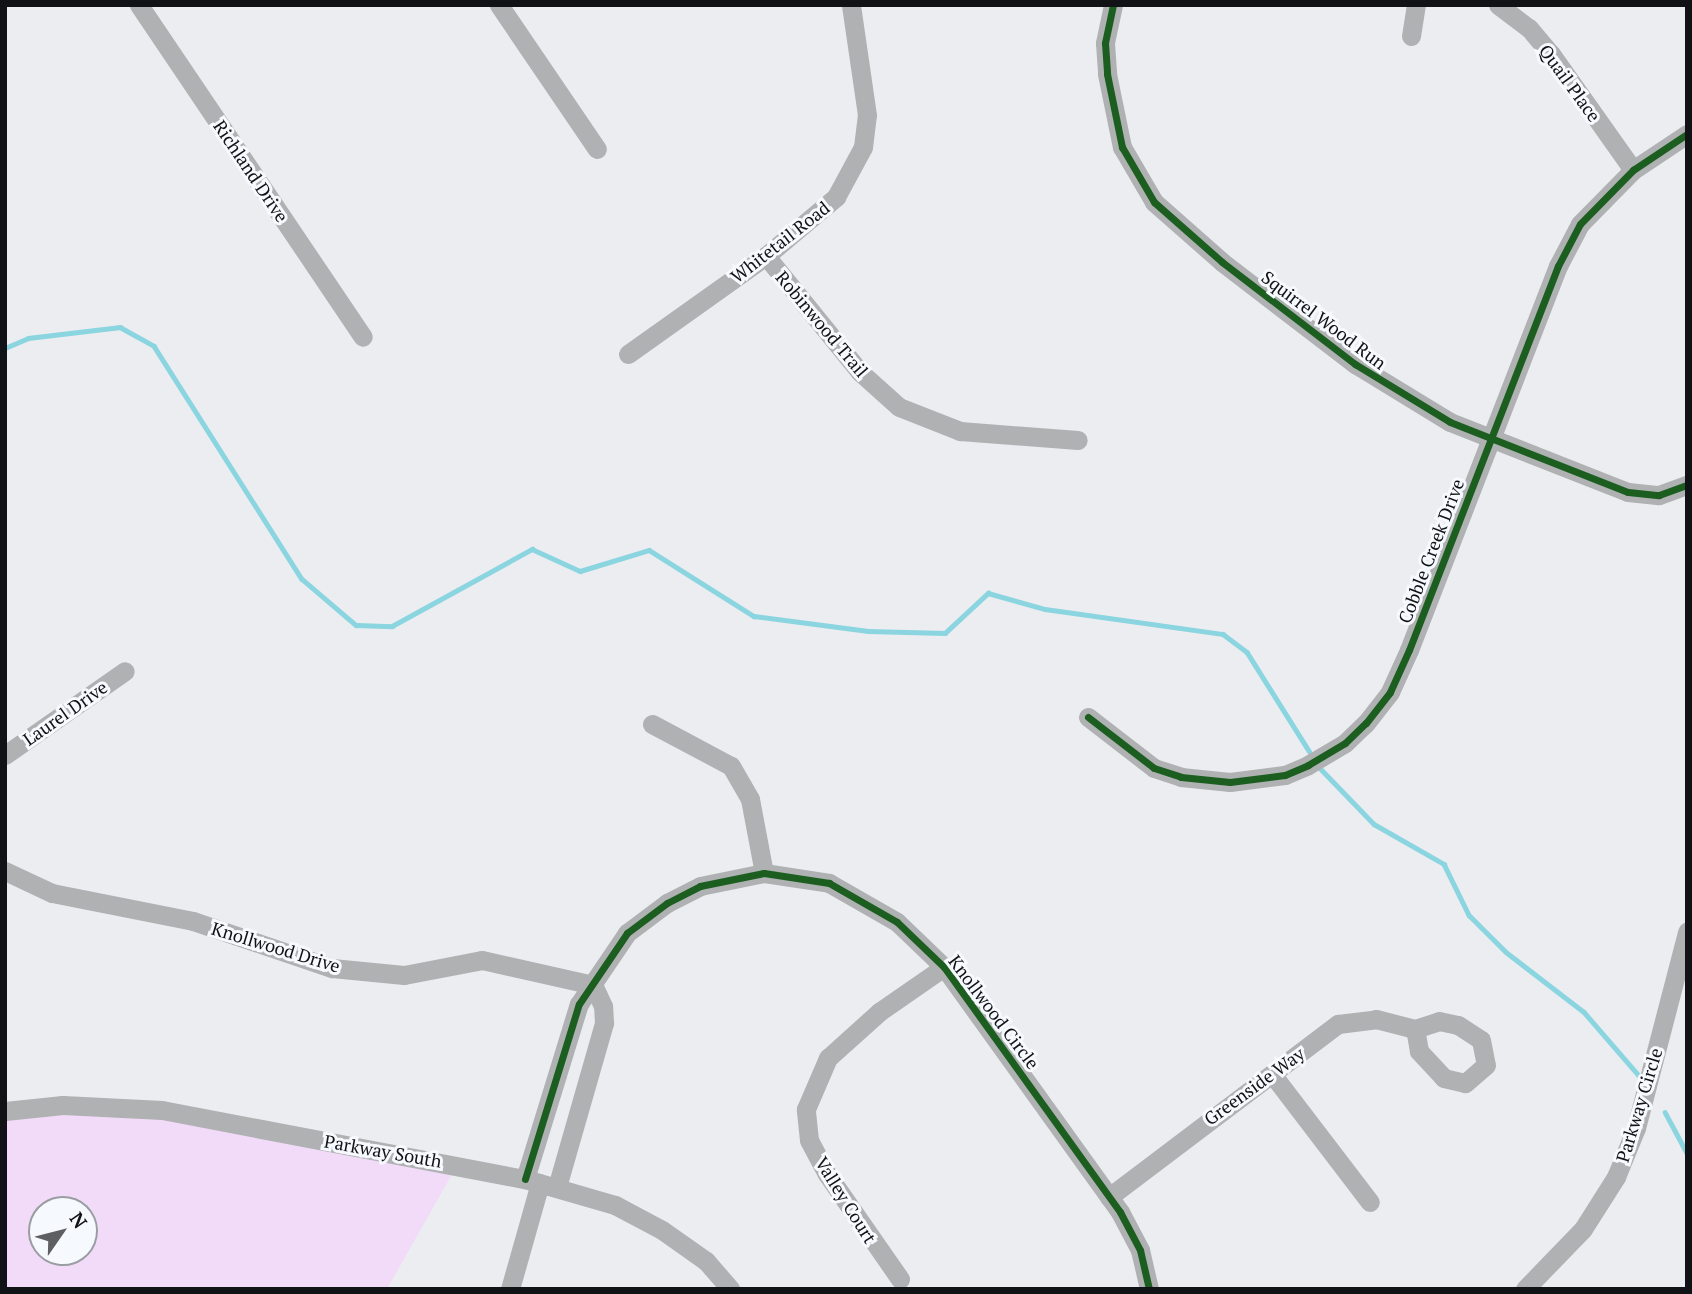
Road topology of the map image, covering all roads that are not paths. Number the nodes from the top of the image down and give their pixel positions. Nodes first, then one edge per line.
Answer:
1 (139, 5) edge
2 (499, 5) edge
3 (851, 5) edge
4 (1113, 5) edge
5 (1416, 5) edge
6 (1498, 5) edge
7 (1411, 36) dead end
8 (1687, 134) edge
9 (597, 149) dead end
10 (1633, 170) junction
11 (766, 256) junction
12 (363, 337) dead end
13 (628, 354) dead end
14 (1493, 439) junction
15 (1078, 440) dead end
16 (1687, 485) edge
17 (125, 671) dead end
18 (1088, 718) dead end
19 (652, 724) dead end
20 (5, 755) edge
21 (5, 871) edge
22 (764, 873) junction
23 (1687, 932) edge
24 (944, 967) junction
25 (593, 985) junction
26 (1415, 1029) dead end
27 (1272, 1074) junction
28 (5, 1111) edge
29 (541, 1183) junction
30 (1109, 1197) junction
31 (1370, 1202) dead end
32 (900, 1279) dead end
33 (510, 1289) edge
34 (730, 1289) edge
35 (1150, 1289) edge
36 (1525, 1289) edge

1 - 12 street, Richland Drive
2 - 9 street
3 - 11 street, Whitetail Road
4 - 14 street, Squirrel Wood Run
5 - 7 street
6 - 10 street, Quail Place
8 - 10 street, Cobble Creek Drive
10 - 14 street, Cobble Creek Drive
11 - 13 street, Whitetail Road
11 - 15 street, Robinwood Trail
14 - 16 street, Squirrel Wood Run
14 - 18 street, Cobble Creek Drive
17 - 20 street, Laurel Drive
19 - 22 street
21 - 25 street, Knollwood Drive
22 - 24 street, Knollwood Circle
22 - 25 street, Knollwood Circle
23 - 36 street, Parkway Circle
24 - 30 street, Knollwood Circle
24 - 32 street, Valley Court
25 - 29 street, Knollwood Circle
25 - 29 street
26 - 27 street, Greenside Way
27 - 30 street, Greenside Way
27 - 31 street
28 - 29 street, Parkway South
29 - 33 street
29 - 34 street, Parkway South
30 - 35 street, Knollwood Circle

